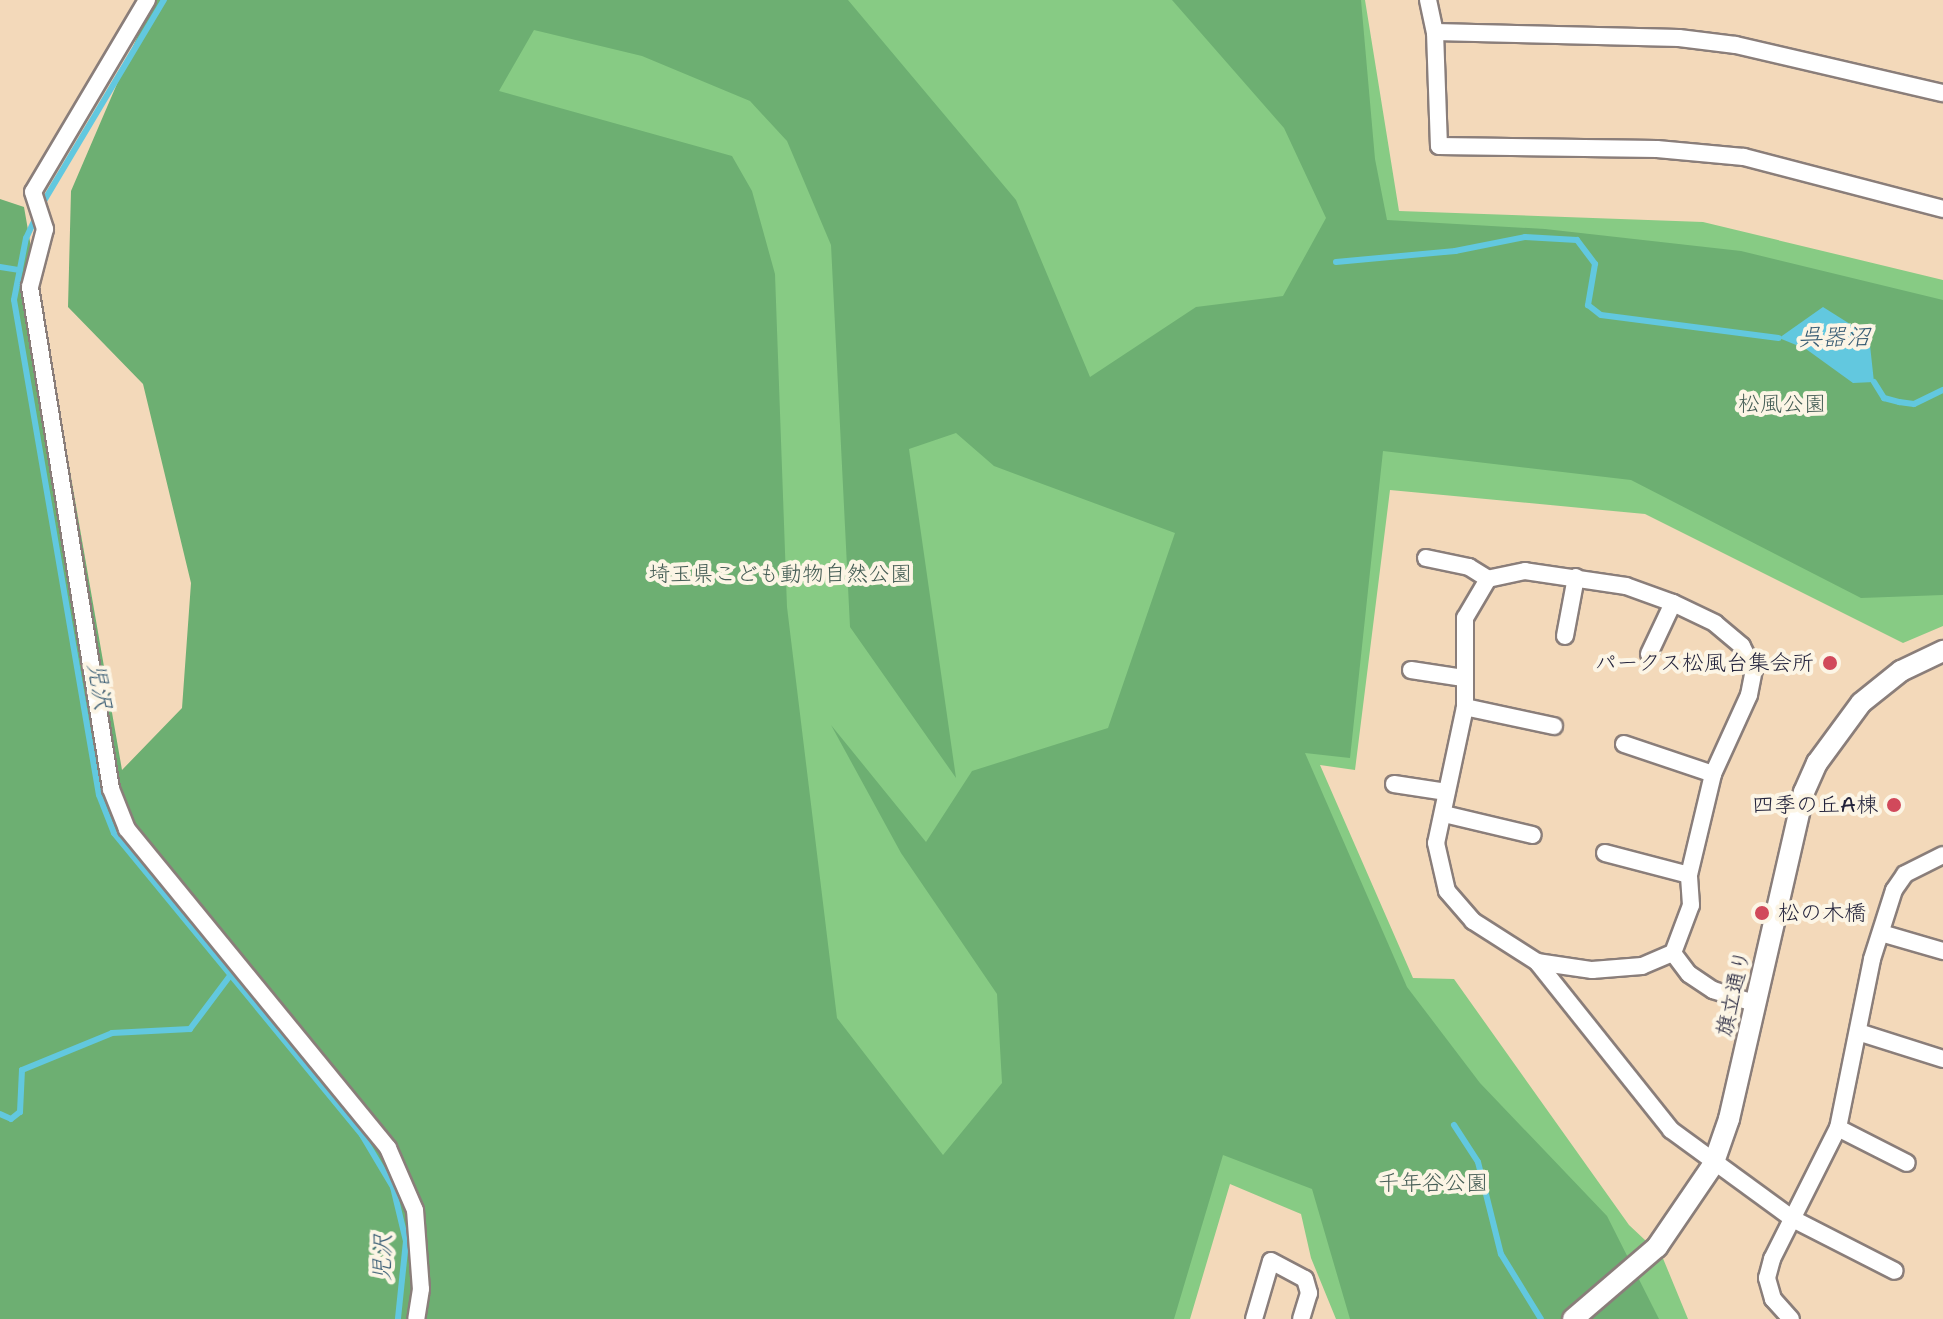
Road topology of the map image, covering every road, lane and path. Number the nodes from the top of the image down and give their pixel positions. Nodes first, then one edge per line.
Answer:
1 (147, 0) edge
2 (1428, 0) edge
3 (1435, 32) junction
4 (1943, 93) edge
5 (1943, 209) edge
6 (1426, 558) dead end
7 (1576, 577) junction
8 (1488, 579) junction
9 (1673, 603) junction
10 (1565, 636) dead end
11 (1943, 651) edge
12 (1649, 654) dead end
13 (1411, 670) dead end
14 (1463, 678) junction
15 (1465, 707) junction
16 (1554, 726) dead end
17 (1624, 744) dead end
18 (1713, 774) junction
19 (1394, 784) dead end
20 (1446, 792) junction
21 (1444, 814) junction
22 (1533, 835) dead end
23 (1605, 853) dead end
24 (1943, 855) edge
25 (1689, 875) junction
26 (1881, 933) junction
27 (1943, 951) edge
28 (1673, 953) junction
29 (1537, 962) junction
30 (1754, 1003) junction
31 (1858, 1032) junction
32 (1943, 1059) edge
33 (1838, 1128) junction
34 (1907, 1163) dead end
35 (1713, 1165) junction
36 (1793, 1219) junction
37 (1895, 1271) dead end
38 (416, 1319) edge
39 (1254, 1319) edge
40 (1301, 1319) edge
41 (1573, 1319) edge
42 (1791, 1319) edge

1 - 38 street
2 - 3 street
3 - 4 street
3 - 5 street
6 - 8 street
7 - 8 street
7 - 9 street
7 - 10 street
8 - 14 street
9 - 12 street
9 - 18 street
11 - 30 street, 旗立通り
13 - 14 street
14 - 15 street
15 - 16 street
15 - 20 street
17 - 18 street
18 - 25 street
19 - 20 street
20 - 21 street
21 - 22 street
21 - 29 street
23 - 25 street
24 - 26 street
25 - 28 street
26 - 27 street
26 - 31 street
28 - 29 street
28 - 30 street
29 - 35 street
30 - 35 street, 旗立通り
31 - 32 street
31 - 33 street
33 - 34 street
33 - 36 street
35 - 36 street
35 - 41 street, 旗立通り
36 - 37 street
36 - 42 street
39 - 40 street

